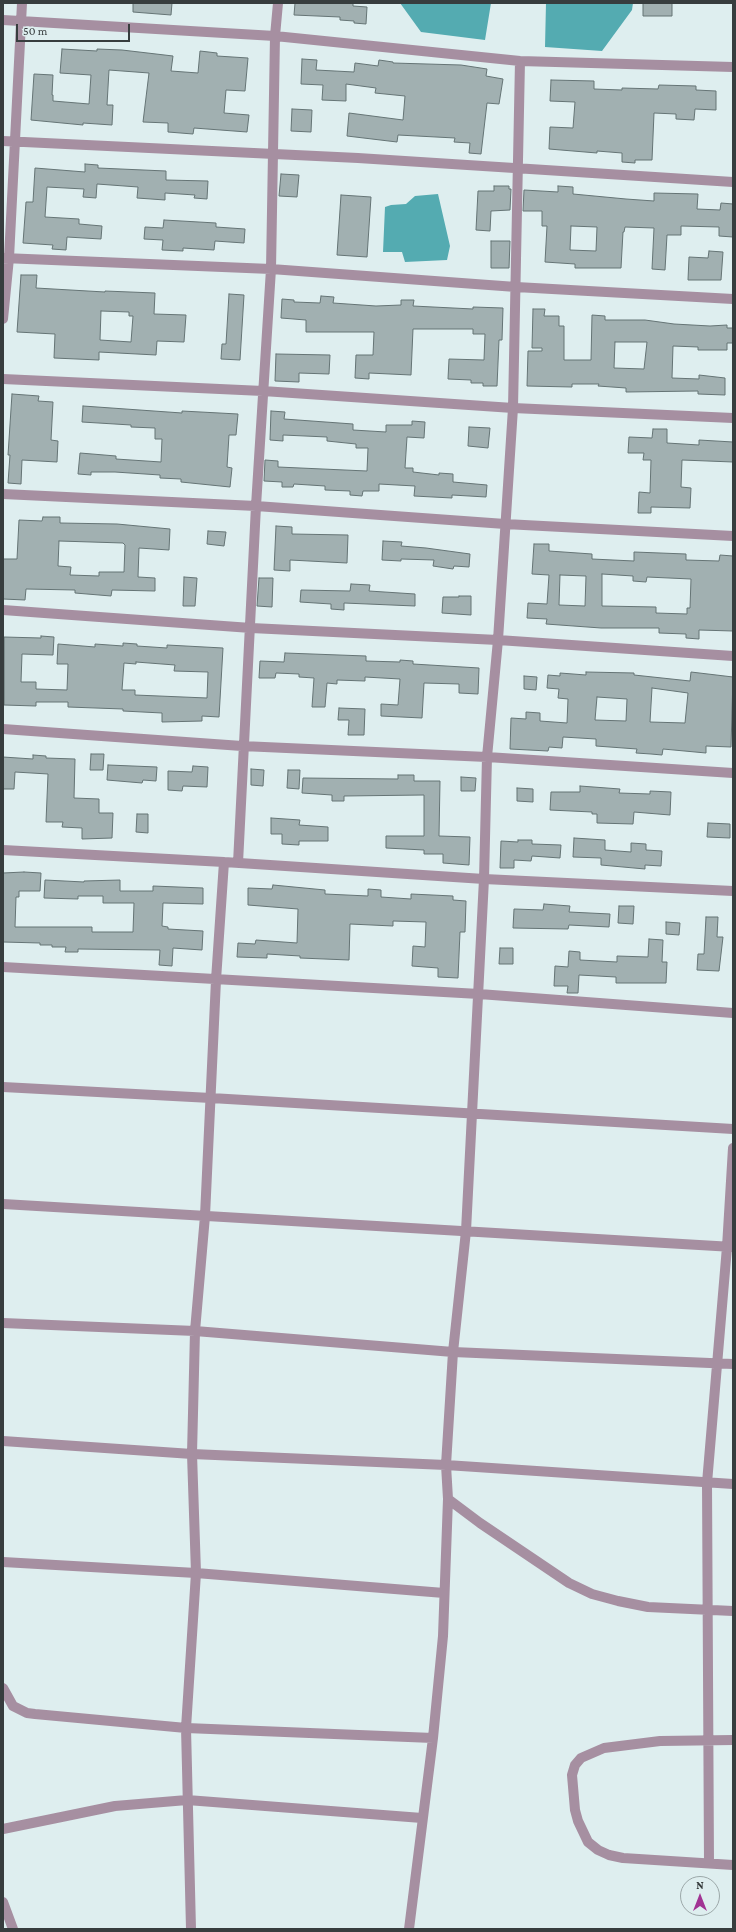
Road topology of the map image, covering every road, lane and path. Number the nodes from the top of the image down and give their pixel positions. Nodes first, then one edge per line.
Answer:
1 (22, 3) edge
2 (278, 3) edge
3 (3, 20) edge
4 (20, 22) junction
5 (275, 36) junction
6 (520, 61) junction
7 (733, 67) edge
8 (3, 141) edge
9 (15, 142) junction
10 (272, 154) junction
11 (519, 168) junction
12 (733, 182) edge
13 (6, 258) edge
14 (271, 269) junction
15 (516, 286) junction
16 (733, 298) edge
17 (3, 319) edge
18 (3, 379) edge
19 (263, 391) junction
20 (513, 408) junction
21 (733, 418) edge
22 (3, 494) edge
23 (256, 506) junction
24 (505, 524) junction
25 (733, 536) edge
26 (3, 610) edge
27 (251, 628) junction
28 (498, 640) junction
29 (733, 656) edge
30 (3, 729) edge
31 (242, 746) junction
32 (487, 757) junction
33 (733, 773) edge
34 (3, 850) edge
35 (224, 862) junction
36 (238, 863) junction
37 (484, 879) junction
38 (733, 891) edge
39 (3, 968) edge
40 (216, 980) junction
41 (479, 994) junction
42 (733, 1013) edge
43 (3, 1087) edge
44 (211, 1098) junction
45 (471, 1113) junction
46 (733, 1129) edge
47 (733, 1148) edge
48 (3, 1204) edge
49 (205, 1216) junction
50 (466, 1231) junction
51 (730, 1247) edge
52 (3, 1323) edge
53 (195, 1331) junction
54 (453, 1352) junction
55 (716, 1363) junction
56 (733, 1364) edge
57 (3, 1441) edge
58 (192, 1454) junction
59 (446, 1464) junction
60 (707, 1483) junction
61 (733, 1484) edge
62 (448, 1499) junction
63 (3, 1562) edge
64 (196, 1573) junction
65 (444, 1593) junction
66 (706, 1610) junction
67 (733, 1611) edge
68 (3, 1688) edge
69 (186, 1728) junction
70 (433, 1738) junction
71 (733, 1740) edge
72 (708, 1741) junction
73 (188, 1800) junction
74 (422, 1818) junction
75 (3, 1829) edge
76 (709, 1863) junction
77 (733, 1865) edge
78 (3, 1902) edge
79 (13, 1929) edge
80 (191, 1929) edge
81 (410, 1929) edge

1 - 4 street
2 - 5 street
3 - 4 street
4 - 5 street
4 - 9 street
5 - 6 street
5 - 10 street
6 - 7 street
6 - 11 street
8 - 9 street
9 - 10 street
9 - 13 street
10 - 11 street
10 - 14 street
11 - 12 street
11 - 15 street
13 - 14 street
13 - 17 street
14 - 15 street
14 - 19 street
15 - 16 street
15 - 20 street
18 - 19 street
19 - 20 street
19 - 23 street
20 - 21 street
20 - 24 street
22 - 23 street
23 - 24 street
23 - 27 street
24 - 25 street
24 - 28 street
26 - 27 street
27 - 28 street
27 - 31 street
28 - 29 street
28 - 32 street
30 - 31 street
31 - 32 street
31 - 36 street
32 - 33 street
32 - 37 street
34 - 35 street
35 - 36 street
35 - 40 street
36 - 37 street
37 - 38 street
37 - 41 street
39 - 40 street
40 - 41 street
40 - 44 street
41 - 42 street
41 - 45 street
43 - 44 street
44 - 45 street
44 - 49 street
45 - 46 street
45 - 50 street
47 - 51 street
48 - 49 street
49 - 50 street
49 - 53 street
50 - 51 street
50 - 54 street
51 - 55 street
52 - 53 street
53 - 54 street
53 - 58 street
54 - 55 street
54 - 59 street
55 - 56 street
55 - 60 street
57 - 58 street
58 - 59 street
58 - 64 street
59 - 60 street
59 - 62 street
60 - 61 street
60 - 66 street
62 - 65 street
62 - 66 street
63 - 64 street
64 - 65 street
64 - 69 street
65 - 70 street
66 - 67 street
66 - 72 street
68 - 69 street
69 - 70 street
69 - 73 street
70 - 74 street
71 - 72 street
72 - 76 street
72 - 76 street
73 - 74 street
73 - 75 street
73 - 80 street
74 - 81 street
76 - 77 street
78 - 79 street

